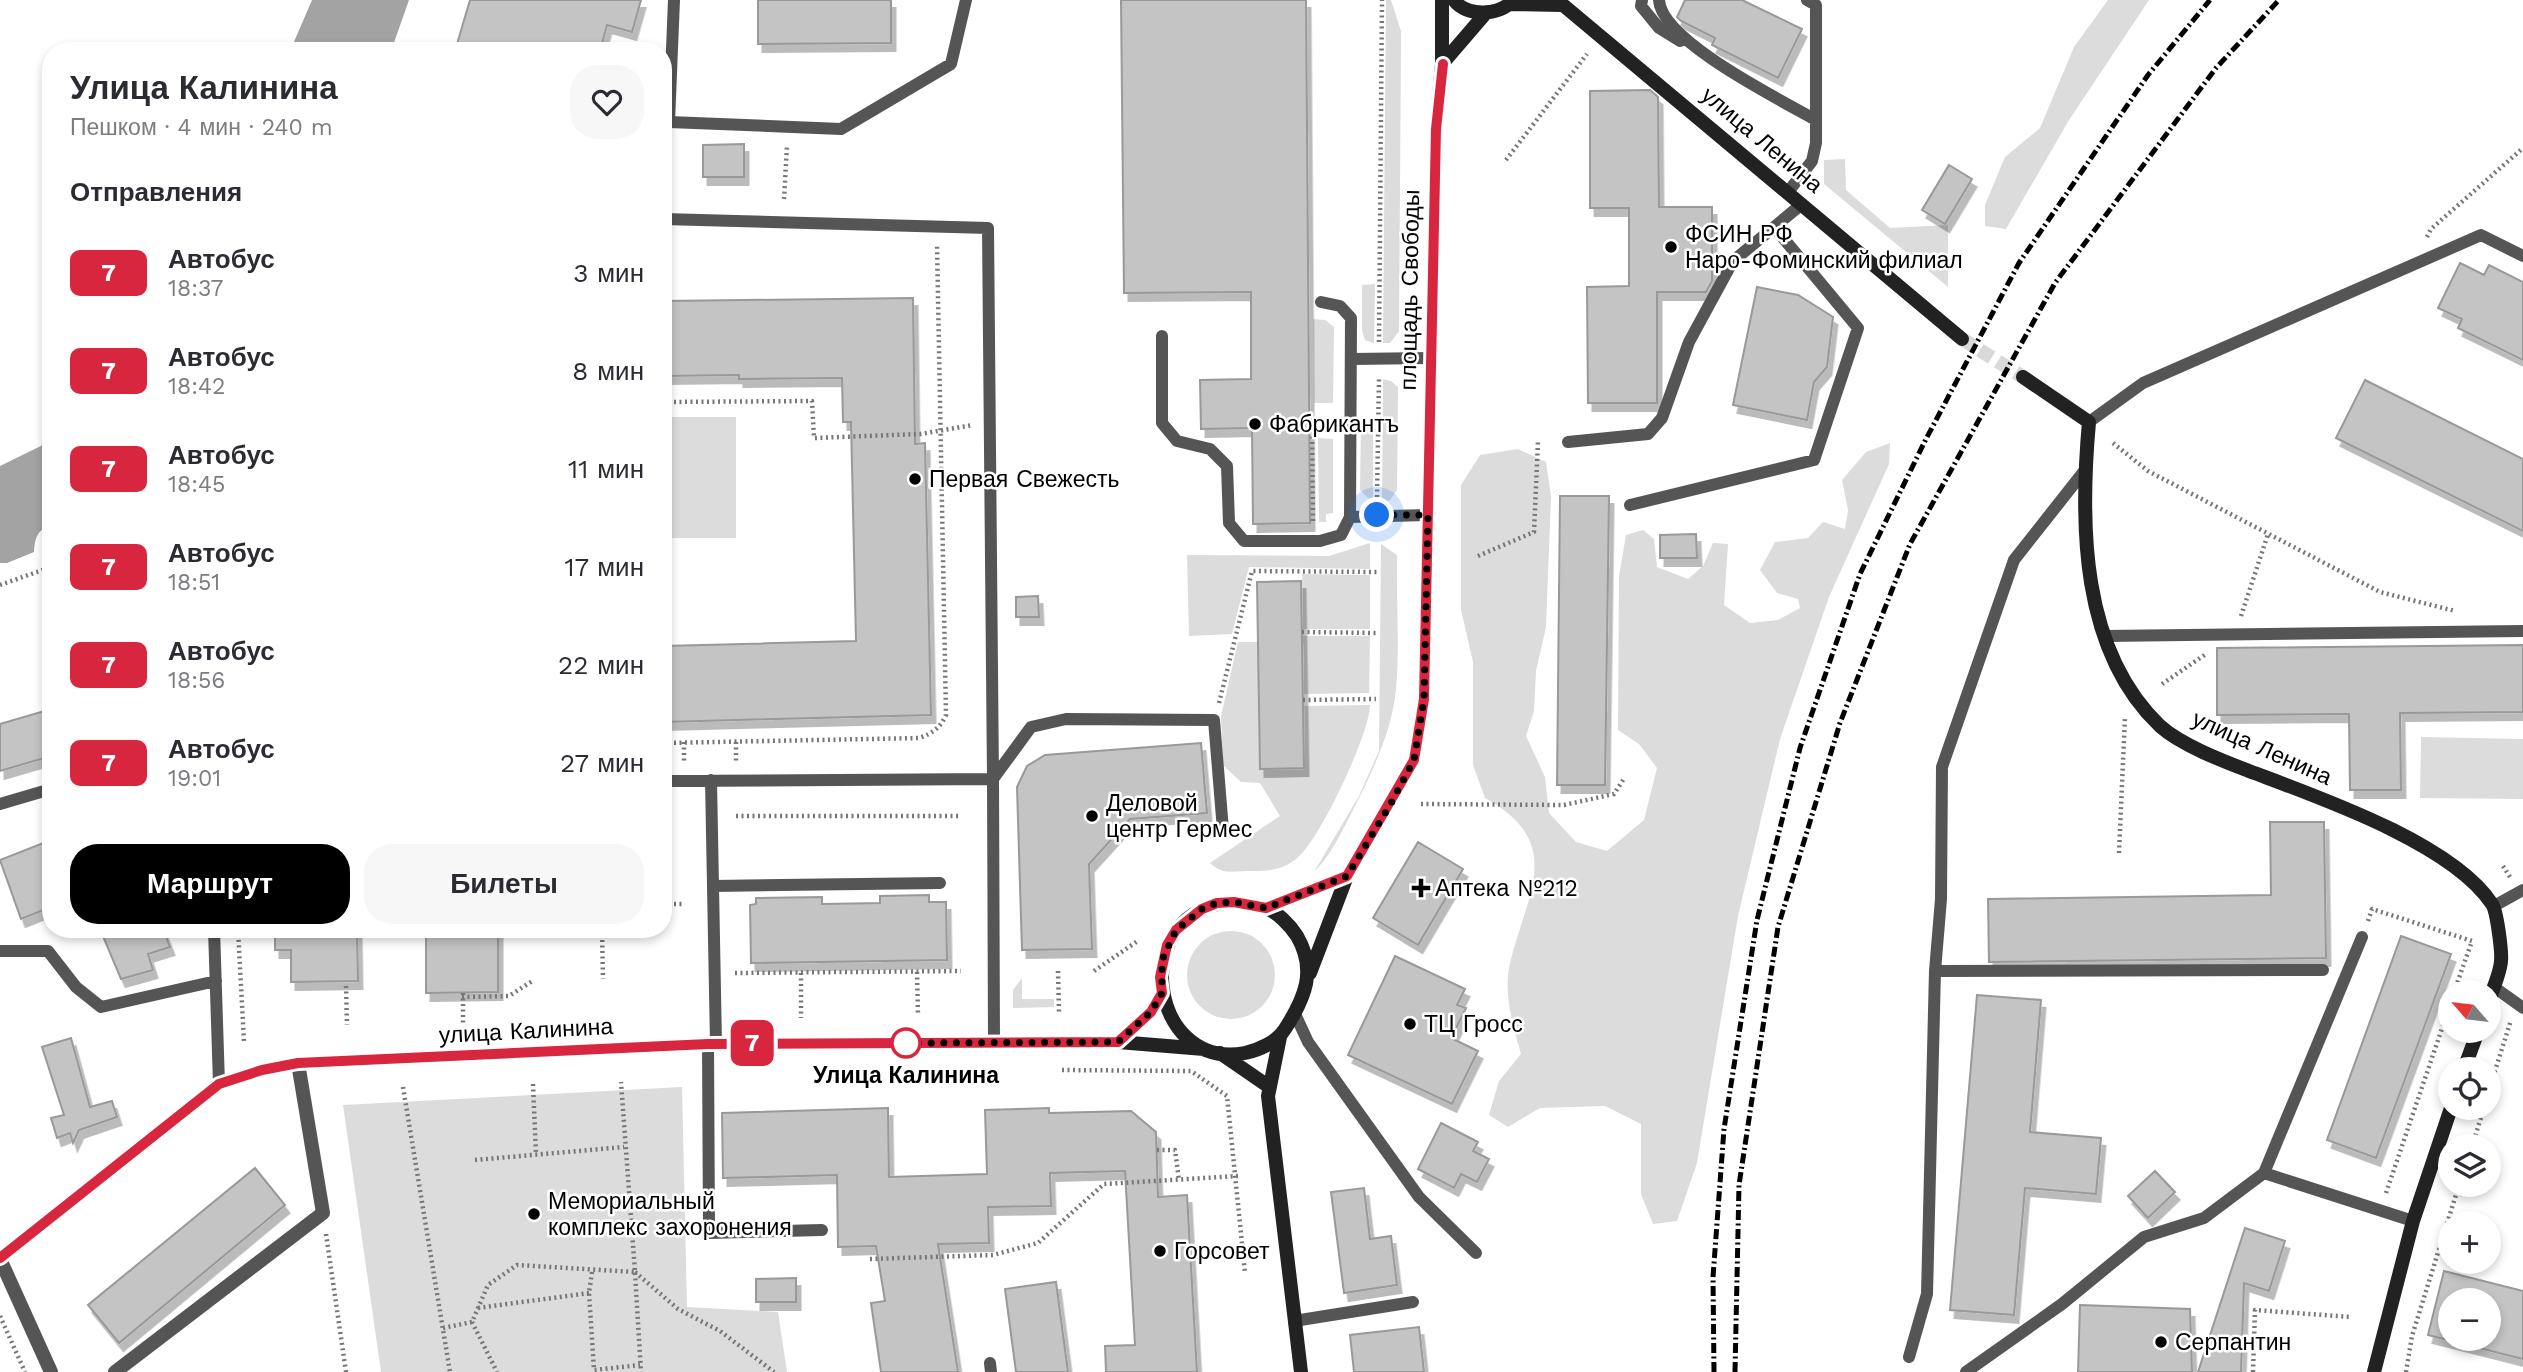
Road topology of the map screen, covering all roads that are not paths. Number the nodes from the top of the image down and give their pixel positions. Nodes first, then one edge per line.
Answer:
1 (674, 0) edge
2 (966, 0) edge
3 (1442, 0) edge
4 (1454, 0) edge
5 (1642, 0) edge
6 (1659, 0) edge
7 (1512, 2) edge
8 (1813, 2) edge
9 (1559, 3) edge
10 (1485, 14) junction
11 (672, 49) edge
12 (1443, 64) junction
13 (1721, 66) junction
14 (1816, 120) junction
15 (672, 122) edge
16 (1788, 192) junction
17 (1802, 204) junction
18 (672, 219) edge
19 (1774, 227) junction
20 (2523, 256) edge
21 (1321, 302) dead end
22 (1162, 336) dead end
23 (1962, 339) tunnel mouth
24 (1431, 358) junction
25 (1351, 359) junction
26 (2022, 377) tunnel mouth
27 (2089, 422) junction
28 (1568, 442) dead end
29 (2085, 470) junction
30 (1630, 505) dead end
31 (1428, 515) junction
32 (1350, 517) junction
33 (2523, 631) edge
34 (2105, 636) junction
35 (993, 779) junction
36 (711, 780) junction
37 (672, 781) edge
38 (42, 792) edge
39 (0, 804) edge
40 (1223, 830) dead end
41 (1347, 876) junction
42 (940, 883) dead end
43 (713, 886) junction
44 (2523, 890) edge
45 (2494, 906) junction
46 (1266, 908) junction
47 (2362, 937) road end
48 (214, 938) edge
49 (0, 951) edge
50 (2323, 970) dead end
51 (1935, 971) junction
52 (1310, 973) junction
53 (2495, 980) edge
54 (216, 981) junction
55 (1162, 993) junction
56 (2501, 998) edge
57 (2520, 1006) edge
58 (1295, 1014) junction
59 (1280, 1037) junction
60 (994, 1042) junction
61 (1118, 1042) junction
62 (712, 1044) junction
63 (1204, 1049) junction
64 (1219, 1052) junction
65 (298, 1063) junction
66 (219, 1084) junction
67 (1268, 1086) junction
68 (2447, 1120) edge
69 (2264, 1173) junction
70 (2413, 1221) junction
71 (822, 1230) dead end
72 (1476, 1254) dead end
73 (0, 1259) edge
74 (1413, 1302) dead end
75 (1294, 1321) junction
76 (1909, 1357) dead end
77 (51, 1372) edge
78 (116, 1372) edge
79 (1301, 1372) edge
80 (1966, 1372) edge
81 (2374, 1372) edge

1 - 11 lane
2 - 15 lane
3 - 12 street, площадь Свободы
4 - 10 street
5 - 13 lane
6 - 13 lane
7 - 9 street, улица Ленина
7 - 10 street
8 - 14 lane
9 - 16 street, улица Ленина
10 - 12 street
12 - 24 street, площадь Свободы
13 - 14 lane
14 - 16 lane
16 - 17 street, улица Ленина
17 - 19 lane
17 - 23 street, улица Ленина
18 - 35 lane
19 - 28 lane
19 - 30 lane
20 - 27 lane
21 - 25 lane
22 - 32 lane
24 - 25 lane
24 - 31 street, площадь Свободы
25 - 32 lane
26 - 27 street
27 - 29 street, улица Ленина
29 - 34 street, улица Ленина
29 - 51 lane
31 - 32 lane
31 - 41 street, площадь Свободы
33 - 34 lane
34 - 45 street, улица Ленина
35 - 36 lane
35 - 40 lane
35 - 60 lane
36 - 37 lane
36 - 43 lane
38 - 39 lane
41 - 46 street
41 - 52 street, площадь Свободы
42 - 43 lane
43 - 62 lane
44 - 45 lane
45 - 53 street
46 - 52 street
46 - 55 street
47 - 69 lane
48 - 54 lane
49 - 54 lane
50 - 51 lane
51 - 76 lane
52 - 58 street
54 - 66 lane
55 - 61 street
55 - 63 street
56 - 57 lane
58 - 59 street
58 - 72 lane
59 - 64 street
59 - 67 street
60 - 61 street, улица Калинина
60 - 62 street, улица Калинина
61 - 63 street, улица Калинина
62 - 65 street, улица Калинина
62 - 71 lane
63 - 64 street
64 - 67 street
65 - 66 street, улица Калинина
65 - 78 street
66 - 73 street, улица Калинина
67 - 75 street
68 - 70 street
69 - 70 lane
69 - 80 lane
70 - 81 street
73 - 77 street
74 - 75 lane
75 - 79 street

